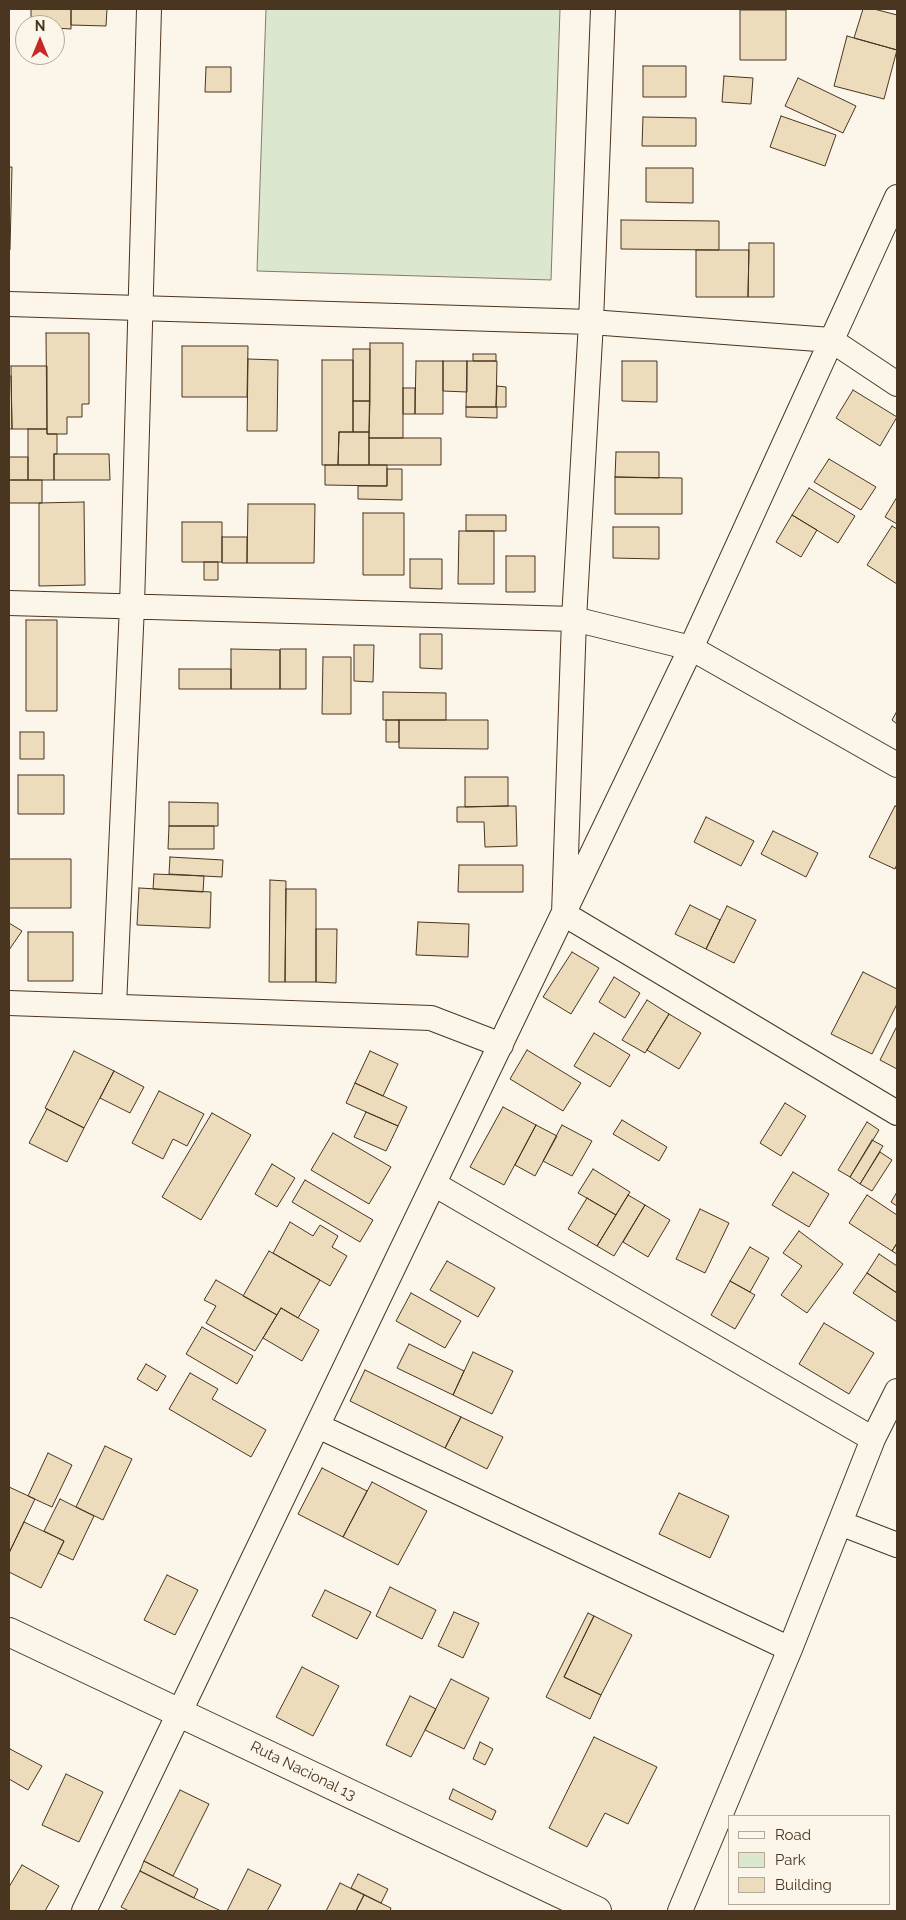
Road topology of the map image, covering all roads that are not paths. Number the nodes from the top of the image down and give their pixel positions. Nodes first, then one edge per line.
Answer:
1 (149, 9) edge
2 (603, 9) edge
3 (897, 197) edge
4 (9, 304) edge
5 (141, 308) junction
6 (591, 322) junction
7 (831, 340) junction
8 (897, 384) edge
9 (9, 603) edge
10 (132, 606) junction
11 (574, 619) junction
12 (691, 648) junction
13 (897, 765) edge
14 (564, 914) junction
15 (9, 1003) edge
16 (114, 1006) junction
17 (501, 1045) junction
18 (897, 1113) edge
19 (434, 1184) junction
20 (897, 1391) edge
21 (318, 1426) junction
22 (873, 1439) junction
23 (840, 1522) junction
24 (897, 1545) edge
25 (9, 1632) edge
26 (790, 1649) junction
27 (181, 1712) junction
28 (84, 1911) edge
29 (597, 1911) edge
30 (680, 1911) edge

1 - 5 street
2 - 6 street
3 - 7 street
4 - 5 street
5 - 6 street
5 - 10 street
6 - 7 street
6 - 11 street
7 - 8 street
7 - 12 street
9 - 10 street
10 - 11 street
10 - 16 street
11 - 12 street
11 - 14 street
12 - 13 street
12 - 14 street
14 - 17 street
14 - 18 street
15 - 16 street
16 - 17 street
17 - 19 street
19 - 21 street
19 - 22 street
20 - 22 street
21 - 26 street
21 - 27 street
22 - 23 street
23 - 24 street
23 - 26 street
25 - 27 highway, Ruta Nacional 13
26 - 30 street
27 - 28 street
27 - 29 highway, Ruta Nacional 13

